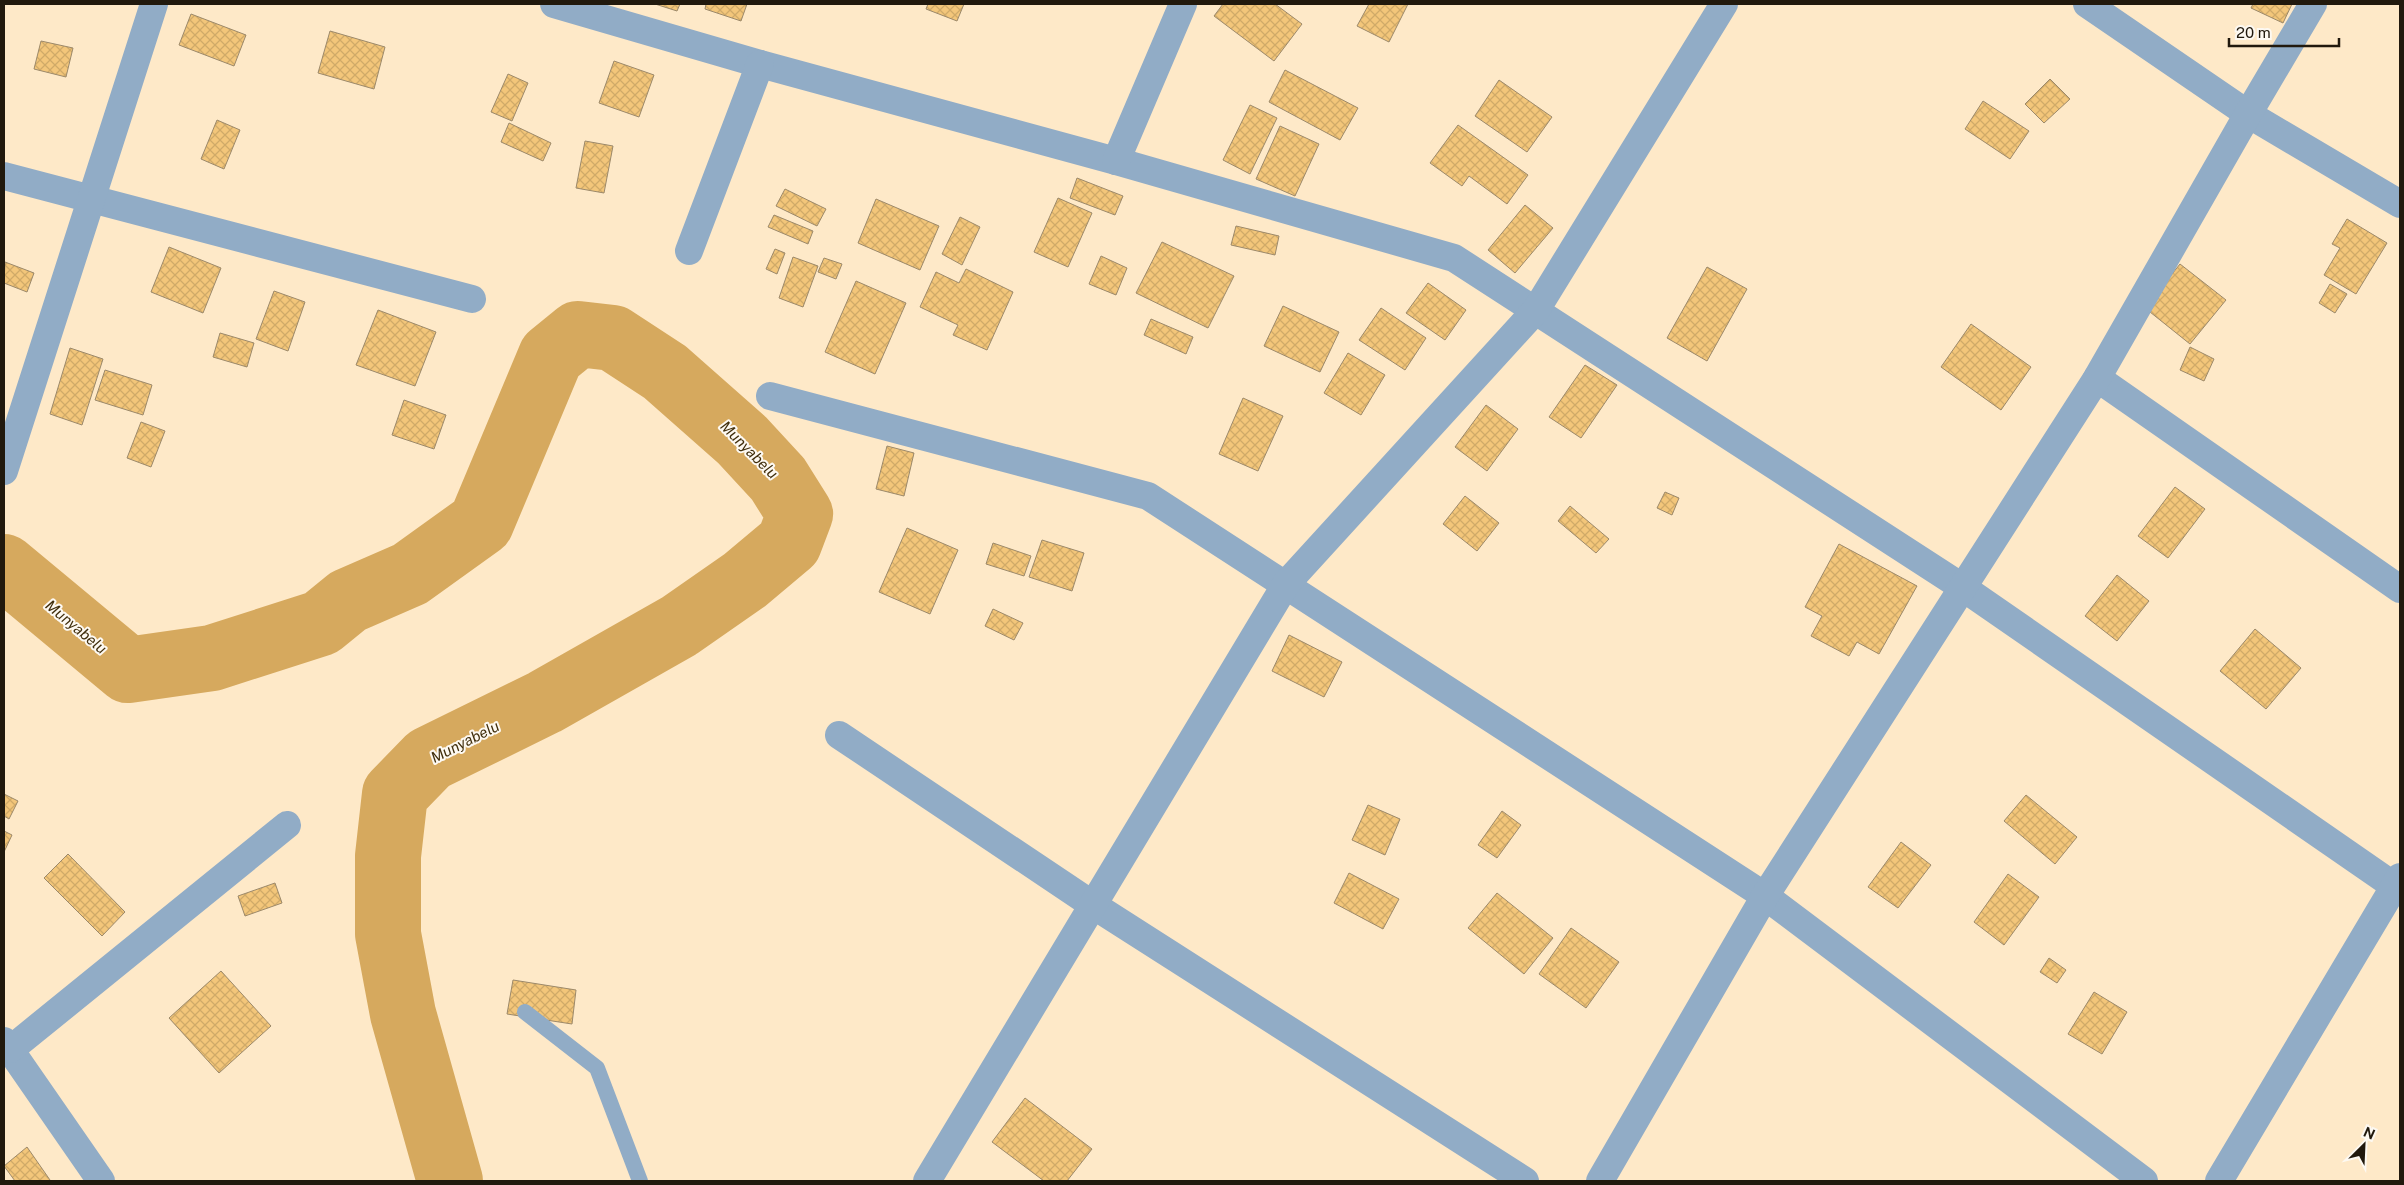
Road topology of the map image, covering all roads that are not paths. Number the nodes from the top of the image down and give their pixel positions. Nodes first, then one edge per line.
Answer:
1 (154, 4) edge
2 (554, 4) edge
3 (1183, 4) edge
4 (1724, 4) edge
5 (2087, 4) edge
6 (2313, 4) edge
7 (760, 64) junction
8 (2248, 114) junction
9 (1116, 161) junction
10 (4, 176) edge
11 (92, 200) junction
12 (2400, 204) edge
13 (690, 251) dead end
14 (472, 299) dead end
15 (1536, 310) junction
16 (2097, 378) junction
17 (770, 396) dead end
18 (4, 471) edge
19 (1286, 584) junction
20 (1962, 587) junction
21 (2400, 589) edge
22 (838, 735) dead end
23 (287, 825) dead end
24 (2398, 884) edge
25 (1765, 896) junction
26 (1093, 906) junction
27 (525, 1012) dead end
28 (7, 1045) edge
29 (101, 1181) edge
30 (640, 1181) edge
31 (927, 1181) edge
32 (1525, 1181) edge
33 (1600, 1181) edge
34 (2144, 1181) edge
35 (2219, 1181) edge

1 - 11 street
2 - 7 street
3 - 9 street
4 - 15 street
5 - 8 street
6 - 8 street
7 - 9 street
7 - 13 street
8 - 12 street
8 - 16 street
9 - 15 street
10 - 11 street
11 - 14 street
11 - 18 street
15 - 19 street
15 - 20 street
16 - 20 street
16 - 21 street
17 - 19 street
19 - 25 street
19 - 26 street
20 - 24 street
20 - 25 street
22 - 26 street
23 - 28 street
24 - 35 street
25 - 33 street
25 - 34 street
26 - 31 street
26 - 32 street
27 - 30 lane
28 - 29 street

